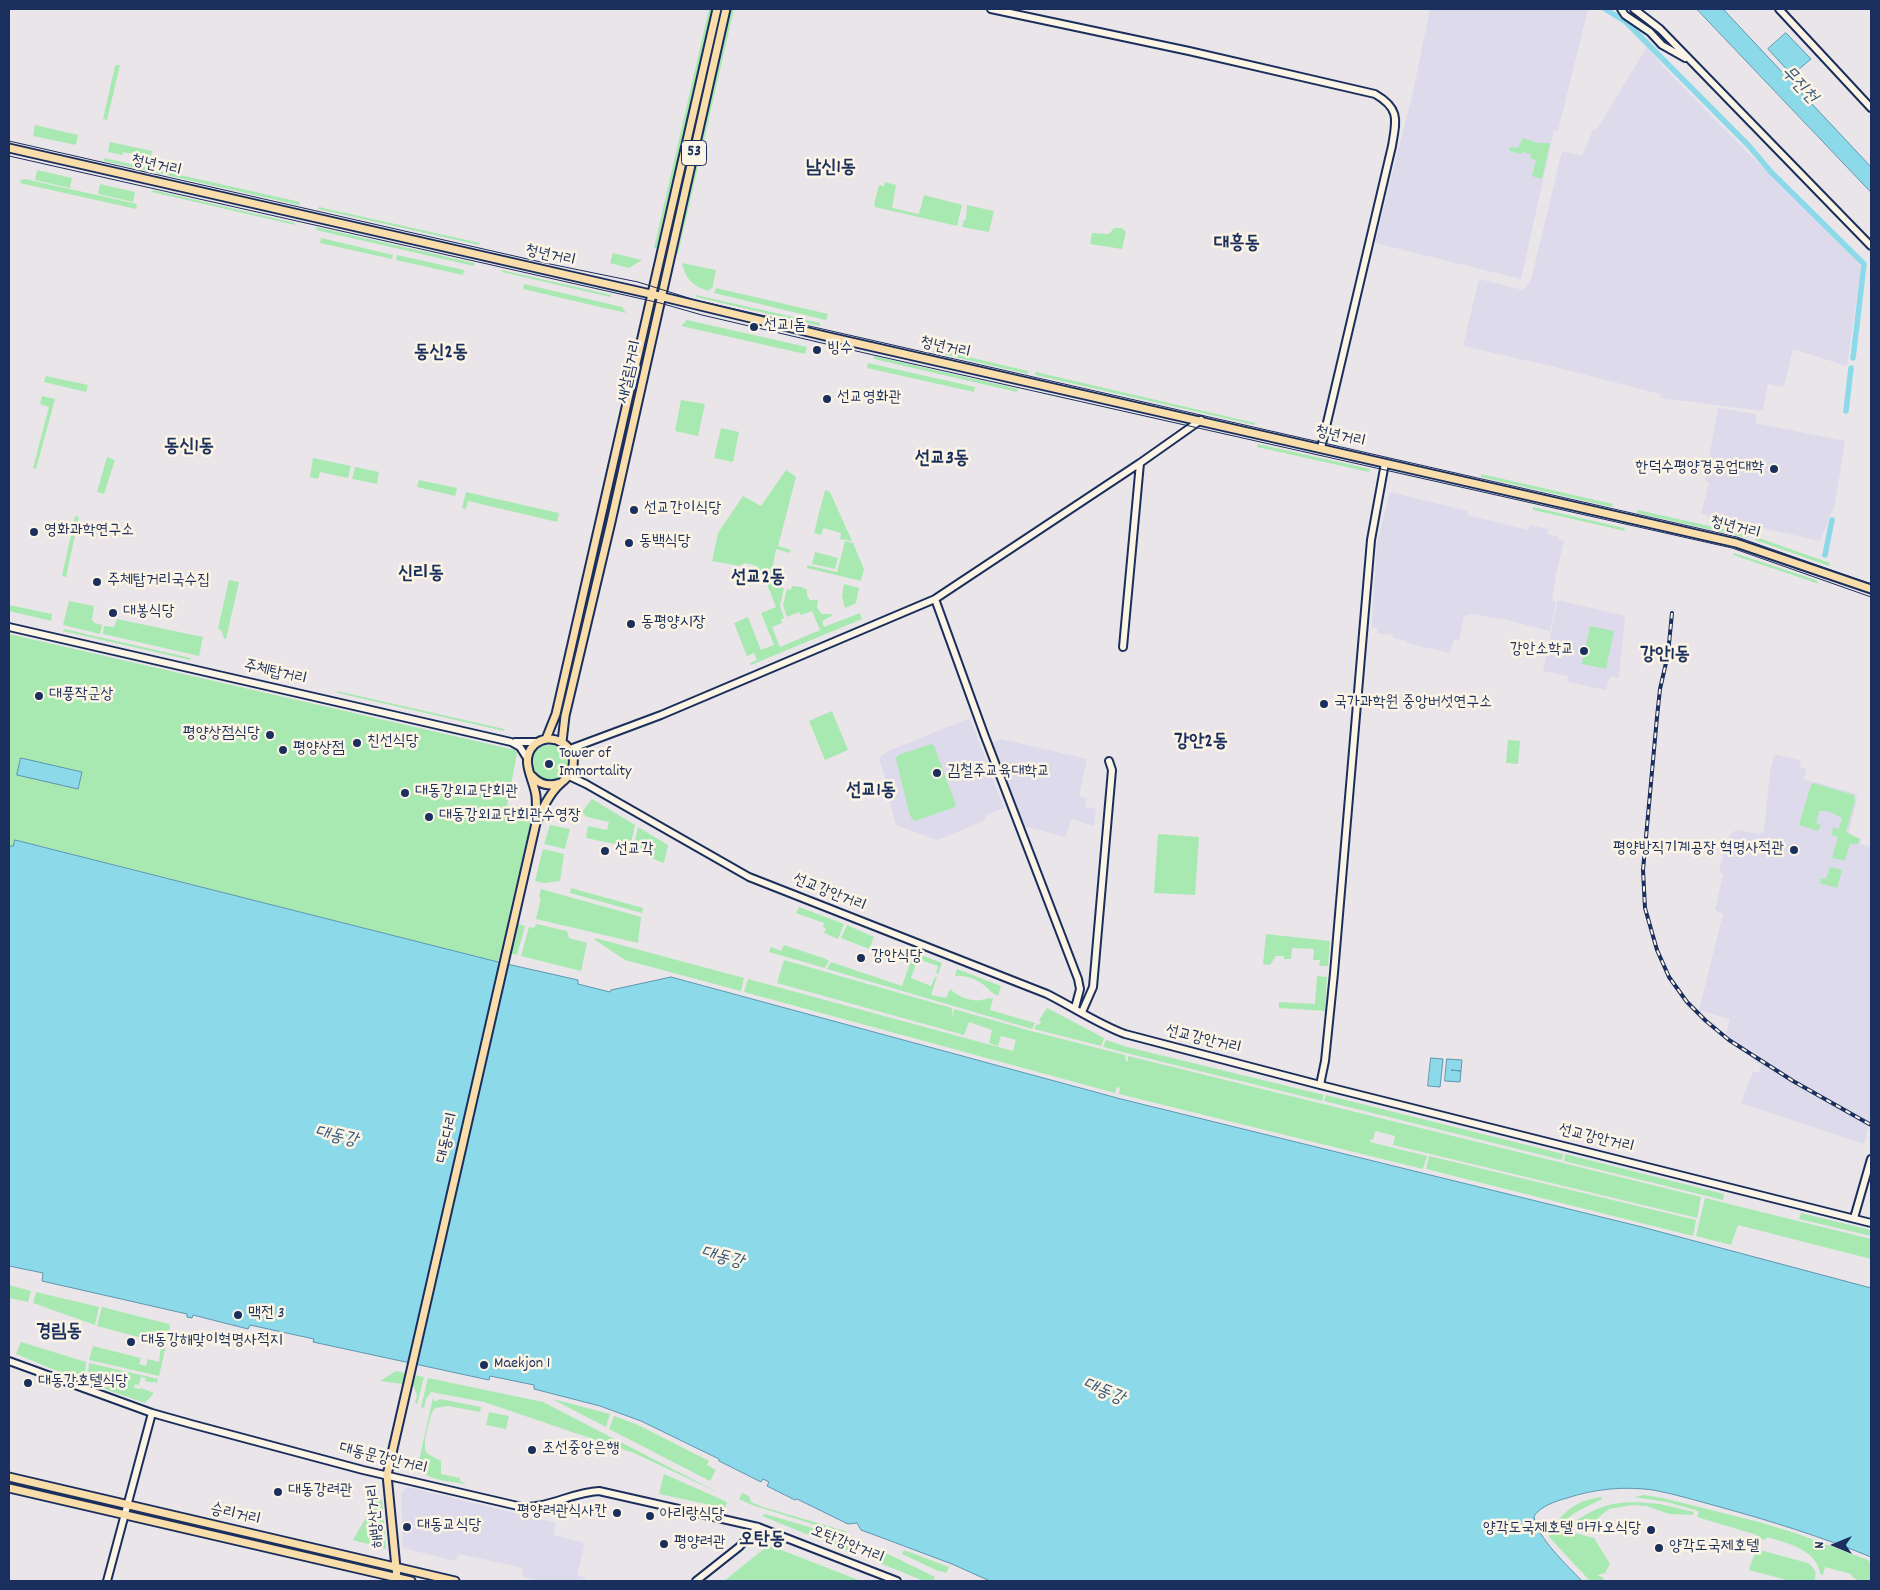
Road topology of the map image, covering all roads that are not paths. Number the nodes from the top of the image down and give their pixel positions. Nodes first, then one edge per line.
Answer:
1 (716, 9) edge
2 (726, 9) edge
3 (991, 9) edge
4 (1622, 9) edge
5 (1634, 9) edge
6 (1779, 9) edge
7 (1691, 61) junction
8 (1871, 108) edge
9 (9, 148) edge
10 (1871, 246) edge
11 (651, 294) junction
12 (662, 297) junction
13 (1201, 420) junction
14 (1321, 448) junction
15 (1140, 463) junction
16 (1385, 463) junction
17 (1871, 589) edge
18 (935, 599) junction
19 (9, 627) edge
20 (1123, 647) dead end
21 (542, 740) junction
22 (511, 742) junction
23 (562, 742) junction
24 (570, 750) junction
25 (527, 758) junction
26 (1109, 761) dead end
27 (532, 776) junction
28 (569, 776) junction
29 (560, 783) junction
30 (536, 823) junction
31 (1075, 1008) junction
32 (1082, 1012) junction
33 (1320, 1085) junction
34 (1871, 1159) edge
35 (1854, 1218) junction
36 (1871, 1223) edge
37 (9, 1361) edge
38 (407, 1390) joint
39 (152, 1413) junction
40 (387, 1475) junction
41 (9, 1477) edge
42 (9, 1488) edge
43 (127, 1504) junction
44 (124, 1514) junction
45 (758, 1527) junction
46 (396, 1568) junction
47 (397, 1579) edge
48 (107, 1581) edge
49 (411, 1581) edge
50 (455, 1581) edge
51 (696, 1581) edge
52 (897, 1581) edge

1 - 11 main road, 새살림거리 / 53
2 - 12 main road, 새살림거리 / 53
3 - 14 street
4 - 7 street
5 - 7 street
6 - 8 street
7 - 10 street
9 - 11 main road, 청년거리
11 - 12 main road, 청년거리
11 - 21 main road, 새살림거리
12 - 13 main road, 청년거리
12 - 23 main road, 새살림거리
13 - 14 main road, 청년거리
13 - 15 street
14 - 16 main road, 청년거리
15 - 18 street
15 - 20 street
16 - 17 main road, 청년거리
16 - 33 street
18 - 24 street
18 - 31 street
19 - 22 street, 주체탑거리
21 - 22 street, 주체탑거리
21 - 23 main road
21 - 25 main road, 새살림거리
22 - 25 street
23 - 24 main road
24 - 28 main road
25 - 27 main road
26 - 32 street
27 - 29 main road
27 - 30 main road
28 - 29 main road
28 - 31 street, 선교강안거리
29 - 30 main road
30 - 38 main road, 대동다리
31 - 32 street, 선교강안거리
32 - 33 street, 선교강안거리
33 - 35 street, 선교강안거리
34 - 35 street
35 - 36 street, 선교강안거리
37 - 39 street, 대동문강안거리
38 - 40 main road, 해방산거리
39 - 40 street, 대동문강안거리
39 - 43 street
40 - 45 street, 대동문강안거리
40 - 46 main road, 해방산거리
41 - 43 main road, 승리거리
42 - 44 main road, 승리거리
43 - 44 street
43 - 46 main road, 승리거리
44 - 47 main road, 승리거리
44 - 48 street
45 - 51 street
45 - 52 street, 오탄강안거리
46 - 47 main road, 해방산거리
46 - 50 main road, 승리거리
47 - 49 main road, 승리거리

